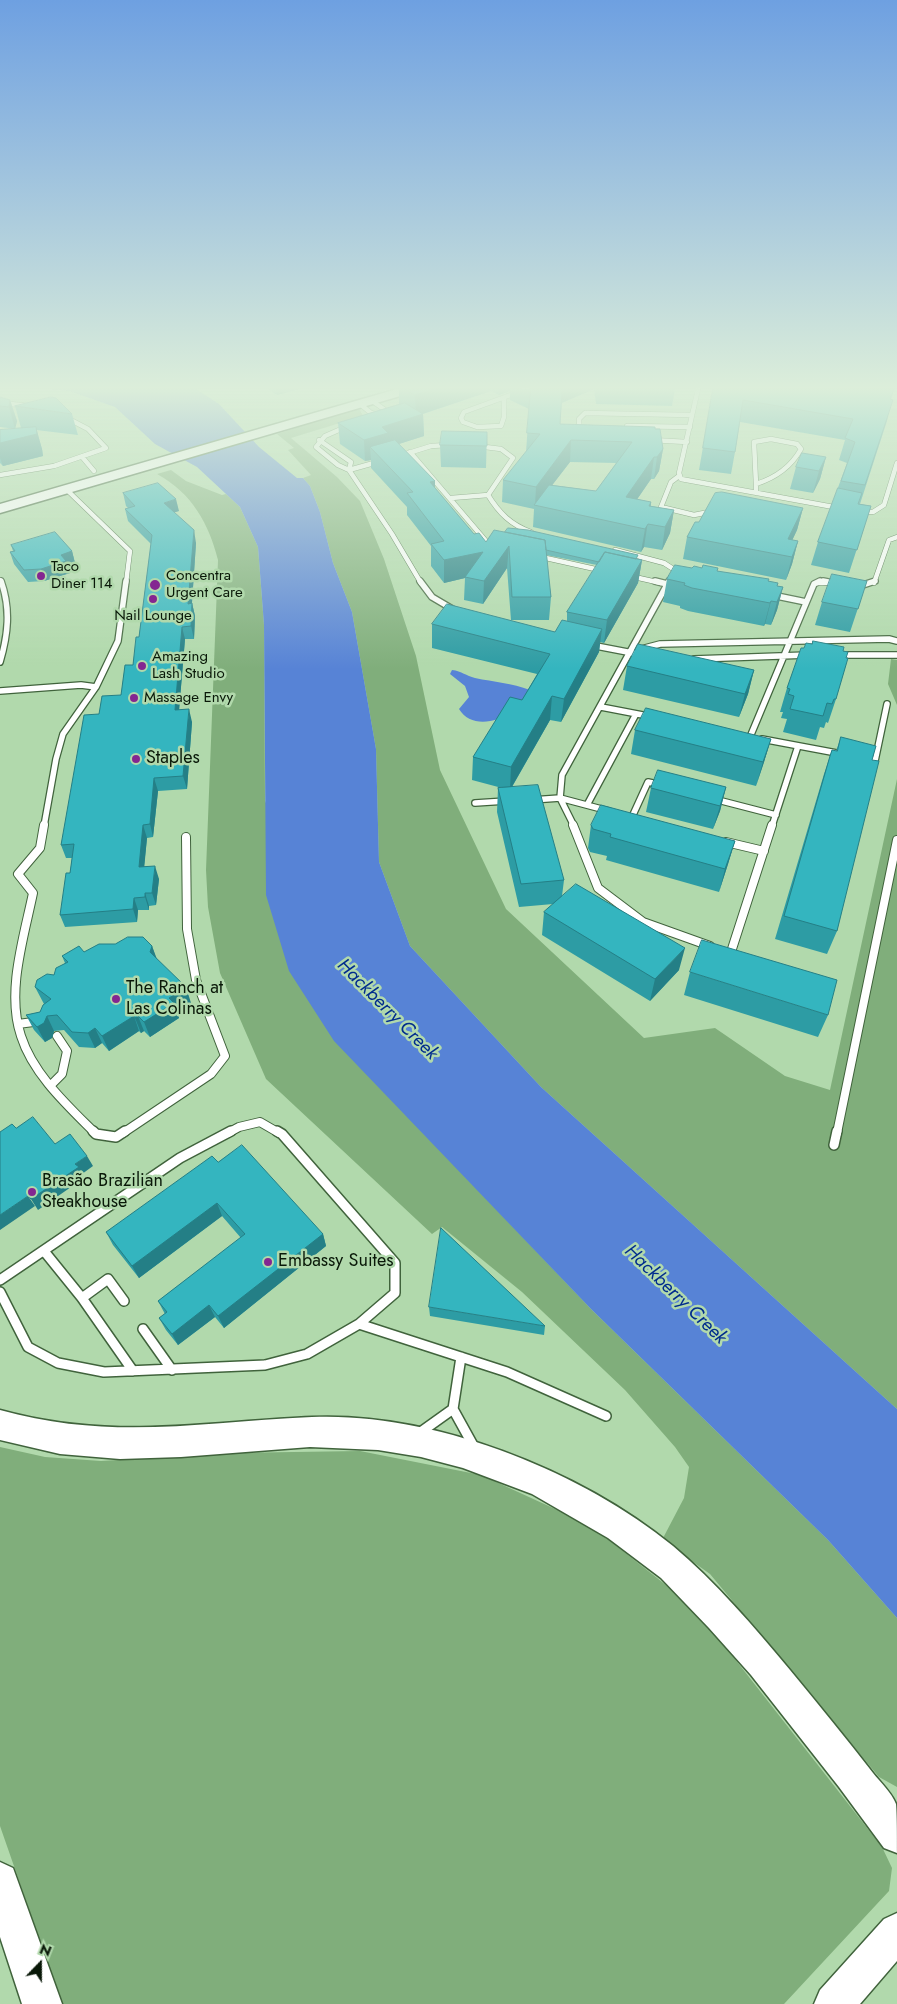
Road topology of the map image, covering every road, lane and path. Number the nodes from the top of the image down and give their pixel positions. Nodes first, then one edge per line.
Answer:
1 (69, 483) edge
2 (88, 483) edge
3 (357, 483) edge
4 (437, 483) edge
5 (496, 483) edge
6 (671, 483) edge
7 (697, 483) edge
8 (759, 483) edge
9 (891, 483) edge
10 (754, 484) joint
11 (67, 490) junction
12 (756, 493) junction
13 (488, 494) junction
14 (3, 498) edge
15 (451, 498) junction
16 (804, 502) junction
17 (0, 509) edge
18 (723, 509) edge
19 (801, 510) edge
20 (534, 533) edge
21 (897, 537) edge
22 (500, 549) edge
23 (612, 550) edge
24 (528, 555) edge
25 (611, 572) edge
26 (675, 572) junction
27 (621, 574) edge
28 (690, 577) edge
29 (0, 580) edge
30 (667, 584) junction
31 (761, 593) edge
32 (806, 602) junction
33 (458, 611) edge
34 (897, 641) edge
35 (790, 642) junction
36 (583, 643) edge
37 (629, 652) junction
38 (784, 655) junction
39 (817, 655) edge
40 (827, 655) edge
41 (897, 655) edge
42 (648, 656) edge
43 (686, 660) edge
44 (0, 662) edge
45 (96, 687) junction
46 (0, 691) edge
47 (888, 704) dead end
48 (601, 707) junction
49 (636, 714) junction
50 (665, 720) edge
51 (741, 735) edge
52 (750, 737) junction
53 (798, 746) junction
54 (852, 756) edge
55 (862, 758) edge
56 (666, 786) edge
57 (703, 796) edge
58 (560, 798) junction
59 (522, 800) edge
60 (513, 801) edge
61 (475, 803) dead end
62 (588, 805) junction
63 (614, 812) edge
64 (623, 815) edge
65 (776, 815) junction
66 (632, 817) junction
67 (641, 819) edge
68 (186, 838) dead end
69 (716, 839) edge
70 (897, 840) edge
71 (764, 851) junction
72 (731, 952) junction
73 (741, 954) edge
74 (45, 1022) edge
75 (18, 1024) junction
76 (57, 1036) dead end
77 (52, 1084) junction
78 (834, 1144) dead end
79 (44, 1251) junction
80 (0, 1280) edge
81 (0, 1292) edge
82 (82, 1298) junction
83 (124, 1301) dead end
84 (359, 1324) junction
85 (143, 1329) dead end
86 (461, 1357) junction
87 (172, 1370) junction
88 (134, 1371) junction
89 (453, 1409) junction
90 (606, 1416) dead end
91 (0, 1425) edge
92 (406, 1440) junction
93 (481, 1457) junction
94 (897, 1835) edge
95 (0, 1881) edge
96 (897, 1932) edge
97 (42, 2004) edge
98 (834, 2004) edge

1 - 14 main road
2 - 11 main road
3 - 33 lane
4 - 15 lane
5 - 13 lane
6 - 18 lane
7 - 12 lane
8 - 10 lane
9 - 16 lane
10 - 12 lane
11 - 17 main road
11 - 45 lane
12 - 16 lane
13 - 15 lane
13 - 20 lane
15 - 22 lane
16 - 19 lane
21 - 32 lane
23 - 26 lane
24 - 25 lane
26 - 28 lane
26 - 30 lane
27 - 30 lane
29 - 44 lane
30 - 37 lane
31 - 32 lane
32 - 35 lane
34 - 35 lane
35 - 37 lane
35 - 38 lane
36 - 37 lane
37 - 42 lane
37 - 48 lane
38 - 39 lane
38 - 43 lane
38 - 52 lane
40 - 41 lane
45 - 46 lane
45 - 75 lane
47 - 55 lane
48 - 49 lane
48 - 58 lane
49 - 50 lane
49 - 62 lane
51 - 52 lane
52 - 53 lane
53 - 54 lane
53 - 65 lane
56 - 66 lane
57 - 65 lane
58 - 59 lane
58 - 62 lane
58 - 72 lane
60 - 61 lane
62 - 63 lane
64 - 66 lane
65 - 71 lane
66 - 67 lane
68 - 77 lane
69 - 71 lane
70 - 78 lane
71 - 72 lane
72 - 73 lane
74 - 75 lane
75 - 77 lane
76 - 77 lane
79 - 80 lane
79 - 82 lane
79 - 84 lane
81 - 88 lane
82 - 83 lane
82 - 88 lane
84 - 86 lane
84 - 87 lane
85 - 87 lane
86 - 89 lane
86 - 90 lane
87 - 88 lane
89 - 92 lane
89 - 93 lane
91 - 92 main road
92 - 93 main road
93 - 94 main road
95 - 97 main road
96 - 98 main road

